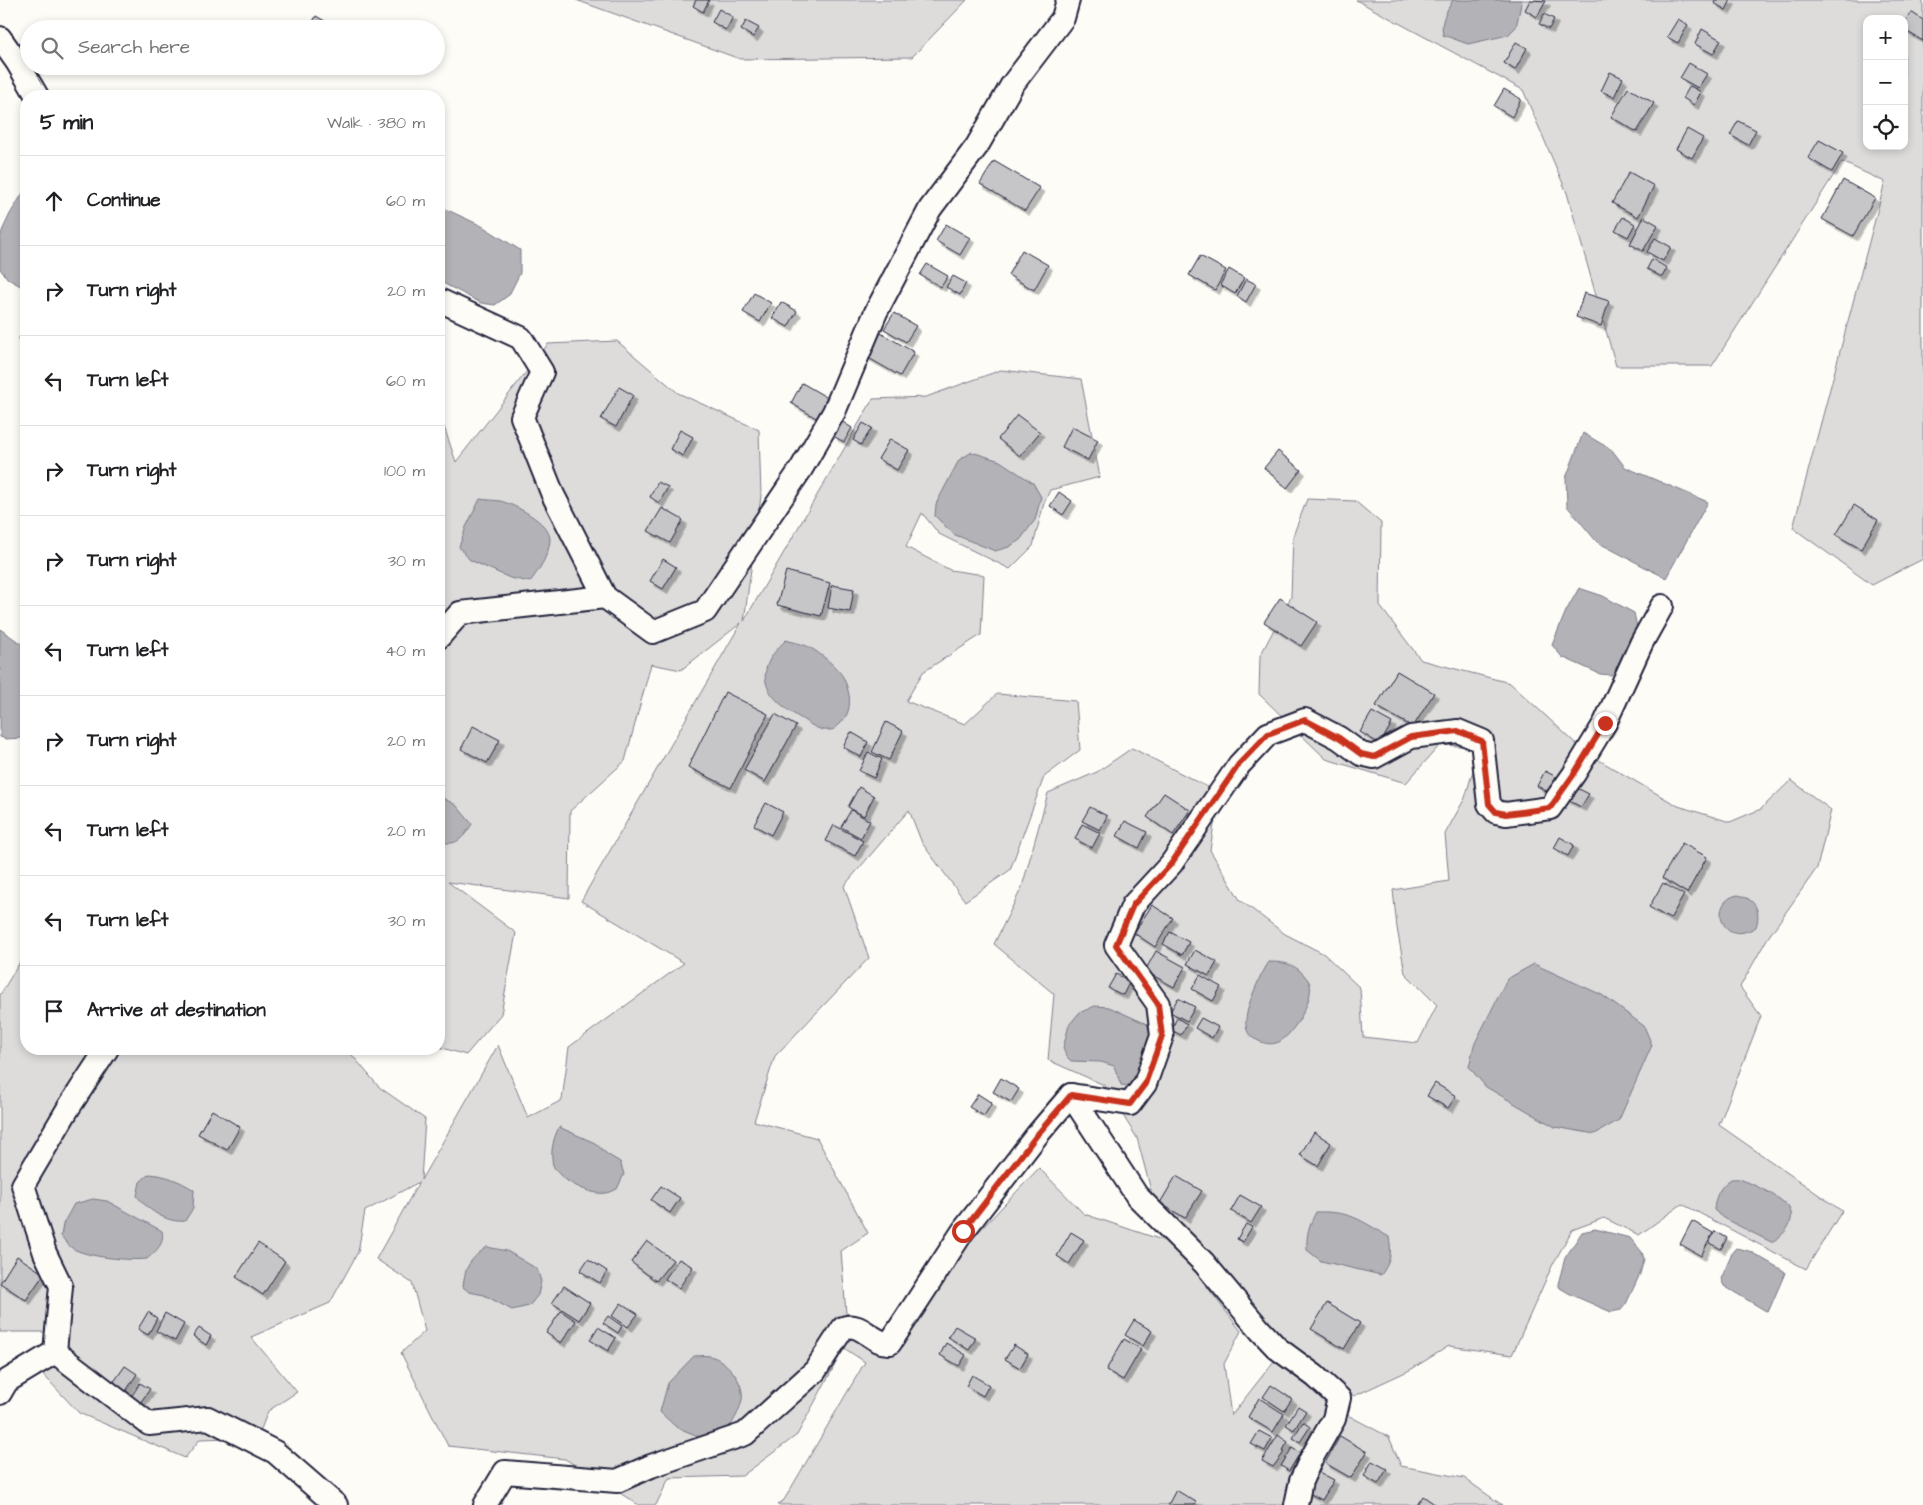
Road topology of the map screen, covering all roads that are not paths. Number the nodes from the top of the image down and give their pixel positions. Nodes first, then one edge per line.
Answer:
1 (1068, 0) edge
2 (0, 38) edge
3 (20, 67) edge
4 (24, 75) edge
5 (33, 90) edge
6 (445, 303) edge
7 (605, 597) junction
8 (1662, 606) dead end
9 (445, 630) edge
10 (104, 1055) edge
11 (1071, 1095) junction
12 (55, 1352) junction
13 (0, 1393) edge
14 (336, 1505) edge
15 (485, 1505) edge
16 (1296, 1505) edge

1 - 7 street
2 - 3 street
4 - 5 street
6 - 7 street
7 - 9 street
8 - 11 street
10 - 12 street
11 - 15 street
11 - 16 street
12 - 13 street
12 - 14 street

